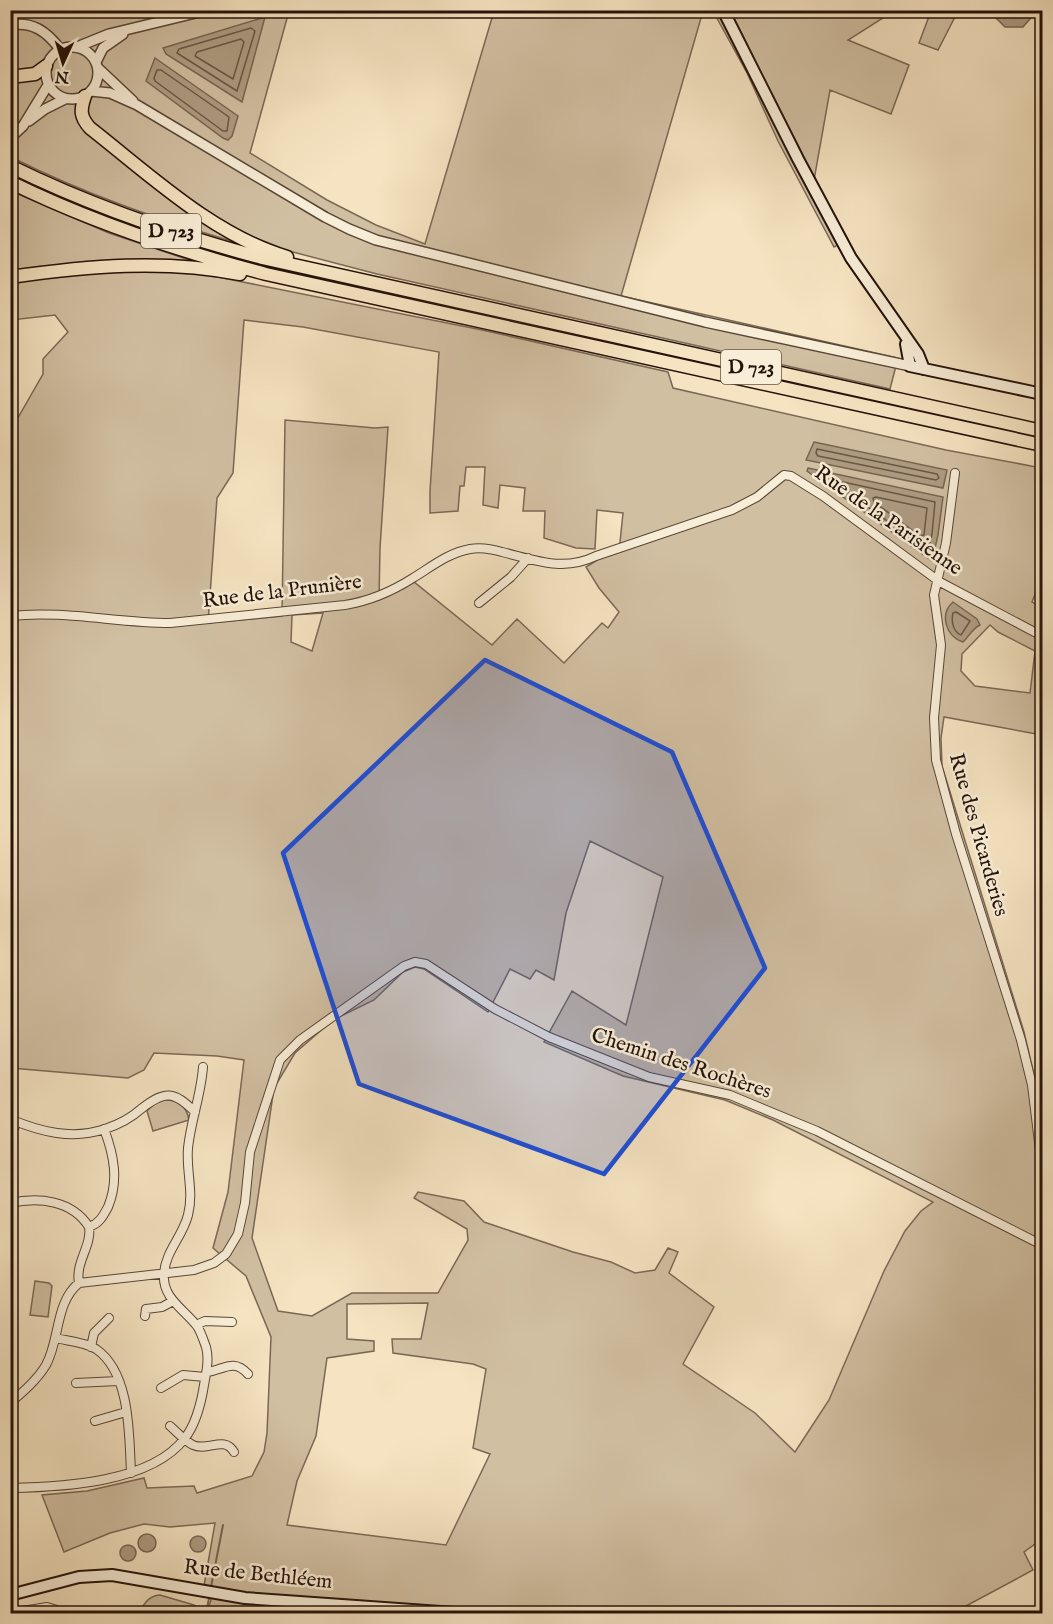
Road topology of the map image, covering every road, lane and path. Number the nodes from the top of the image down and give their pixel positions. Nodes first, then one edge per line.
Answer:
1 (208, 10) edge
2 (723, 10) edge
3 (10, 25) edge
4 (133, 30) junction
5 (77, 47) junction
6 (60, 49) junction
7 (97, 65) junction
8 (46, 66) junction
9 (10, 77) edge
10 (48, 85) junction
11 (88, 94) junction
12 (65, 99) junction
13 (137, 105) junction
14 (22, 126) junction
15 (10, 138) edge
16 (10, 166) edge
17 (10, 182) edge
18 (338, 276) junction
19 (10, 277) edge
20 (279, 277) junction
21 (903, 335) junction
22 (910, 366) junction
23 (924, 369) junction
24 (1042, 394) edge
25 (1042, 431) edge
26 (1042, 445) edge
27 (955, 473) dead end
28 (680, 527) joint
29 (528, 558) junction
30 (937, 579) junction
31 (479, 603) dead end
32 (10, 616) edge
33 (1042, 636) edge
34 (203, 1067) dead end
35 (195, 1112) junction
36 (14, 1120) edge
37 (104, 1129) junction
38 (10, 1136) edge
39 (1042, 1167) edge
40 (10, 1203) edge
41 (89, 1227) junction
42 (1042, 1245) edge
43 (164, 1273) junction
44 (79, 1283) junction
45 (172, 1302) junction
46 (145, 1316) dead end
47 (109, 1318) dead end
48 (232, 1322) dead end
49 (196, 1324) junction
50 (55, 1338) junction
51 (91, 1347) junction
52 (248, 1374) dead end
53 (206, 1375) junction
54 (118, 1381) junction
55 (76, 1383) dead end
56 (161, 1388) dead end
57 (10, 1403) edge
58 (126, 1412) junction
59 (95, 1421) dead end
60 (170, 1426) dead end
61 (186, 1438) junction
62 (234, 1452) dead end
63 (131, 1473) junction
64 (12, 1478) edge
65 (12, 1488) edge
66 (10, 1595) edge
67 (10, 1613) edge
68 (60, 1614) edge
69 (469, 1614) edge

1 - 4 street
2 - 21 main road
3 - 6 street
4 - 5 street
4 - 7 street
5 - 6 street
5 - 7 street
6 - 8 street
7 - 11 street
7 - 13 street
8 - 9 highway
8 - 10 street
10 - 12 street
10 - 14 street
11 - 12 street
11 - 13 street
11 - 18 highway
12 - 14 street
13 - 22 street
14 - 15 street
16 - 18 highway, D 723
17 - 20 highway, D 723
18 - 25 highway, D 723
19 - 20 highway
20 - 26 highway, D 723
21 - 22 main road
21 - 23 main road
22 - 23 main road
23 - 24 main road
27 - 30 street, Rue des Picarderies
28 - 29 street, Rue de la Prunière
28 - 30 street, Rue de la Parisienne
29 - 31 street
29 - 32 street, Rue de la Prunière
30 - 33 street, Rue de la Parisienne
30 - 39 street, Rue des Picarderies
34 - 35 street
35 - 37 street
35 - 43 street
36 - 37 street
36 - 38 street
37 - 41 street
40 - 41 street
41 - 44 street
42 - 43 street, Chemin des Rochères
43 - 44 street
43 - 45 street
44 - 50 street
45 - 46 street
45 - 49 street
47 - 51 street
48 - 49 street
49 - 53 street
50 - 51 street
50 - 57 street
51 - 54 street
52 - 53 street
53 - 56 street
53 - 61 street
54 - 55 street
54 - 58 street
58 - 59 street
58 - 63 street
60 - 61 street
61 - 62 street
61 - 63 street
63 - 65 street
64 - 65 street
66 - 69 main road, Rue de Bethléem
67 - 68 street

